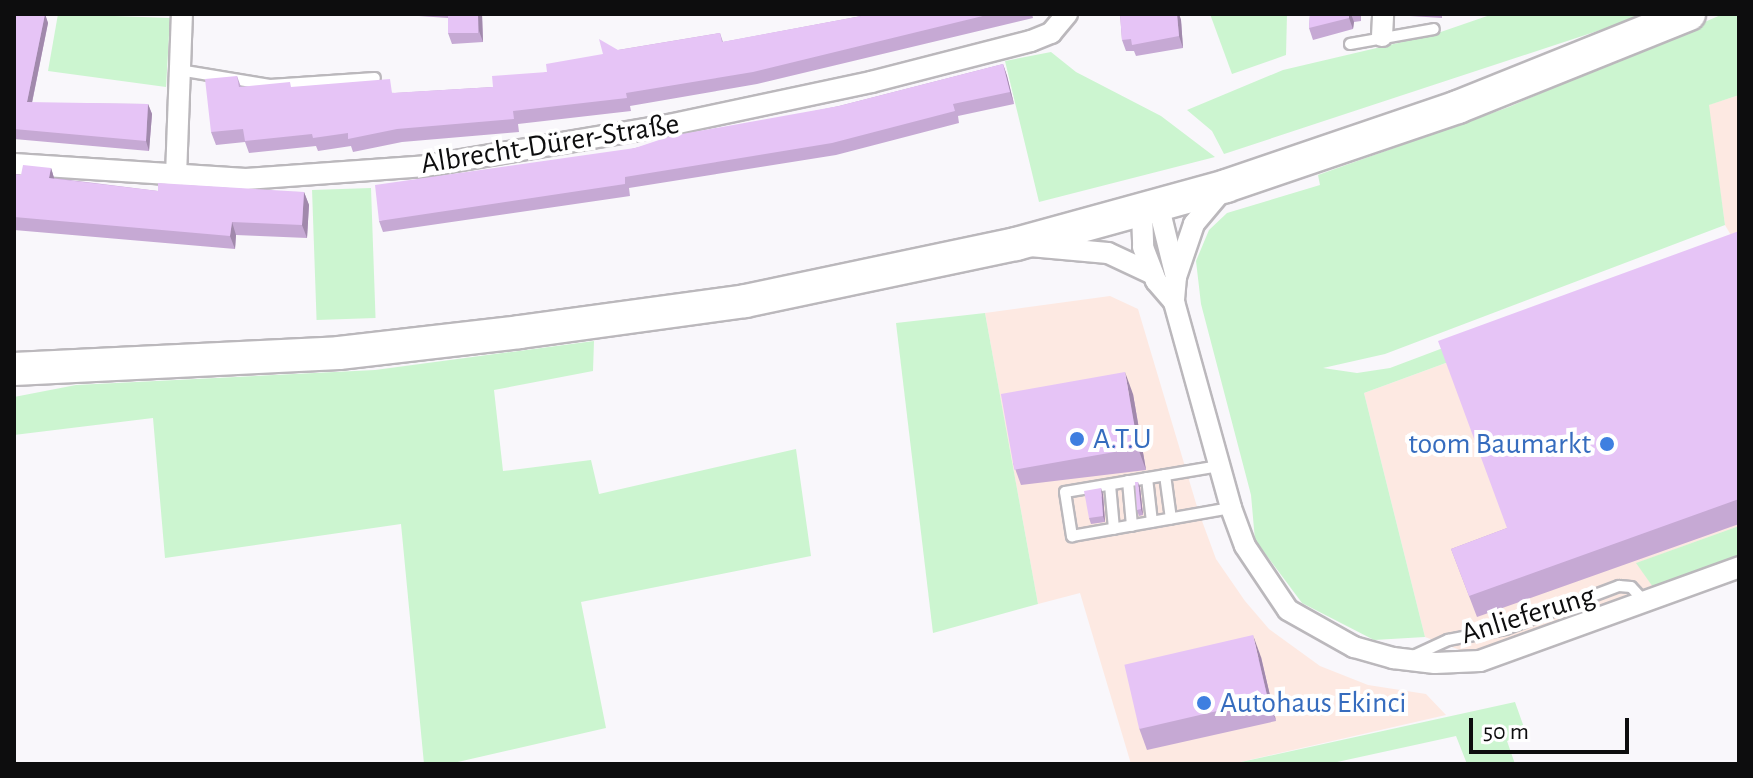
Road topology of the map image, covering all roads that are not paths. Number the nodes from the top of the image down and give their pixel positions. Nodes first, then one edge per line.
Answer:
1 (182, 14) edge
2 (1067, 14) edge
3 (1383, 14) edge
4 (1689, 14) edge
5 (1434, 29) dead end
6 (1382, 36) junction
7 (1350, 44) dead end
8 (179, 70) junction
9 (375, 78) edge
10 (14, 164) edge
11 (176, 176) junction
12 (1222, 190) junction
13 (1151, 210) junction
14 (1016, 244) junction
15 (1153, 274) junction
16 (1176, 277) junction
17 (1174, 302) junction
18 (14, 369) edge
19 (1219, 466) junction
20 (1165, 475) junction
21 (1147, 478) junction
22 (1128, 481) junction
23 (1110, 485) junction
24 (1231, 508) junction
25 (1171, 519) junction
26 (1152, 522) junction
27 (1132, 526) junction
28 (1114, 529) junction
29 (1739, 567) edge

1 - 8 street
2 - 11 street, Albrecht-Dürer-Straße
3 - 6 street
4 - 12 main road
5 - 6 lane
6 - 7 lane
8 - 9 lane
8 - 11 street
10 - 11 street, Albrecht-Dürer-Straße
12 - 13 main road
12 - 16 street
13 - 14 main road
13 - 15 street
13 - 16 street
14 - 15 street
14 - 18 main road
15 - 17 street
16 - 17 street
17 - 19 street
19 - 20 lane
19 - 24 street
20 - 21 lane
20 - 25 lane
21 - 22 lane
21 - 26 lane
22 - 23 lane
22 - 27 lane
23 - 28 lane
23 - 28 lane
24 - 25 lane
24 - 29 street
25 - 26 lane
26 - 27 lane
27 - 28 lane

